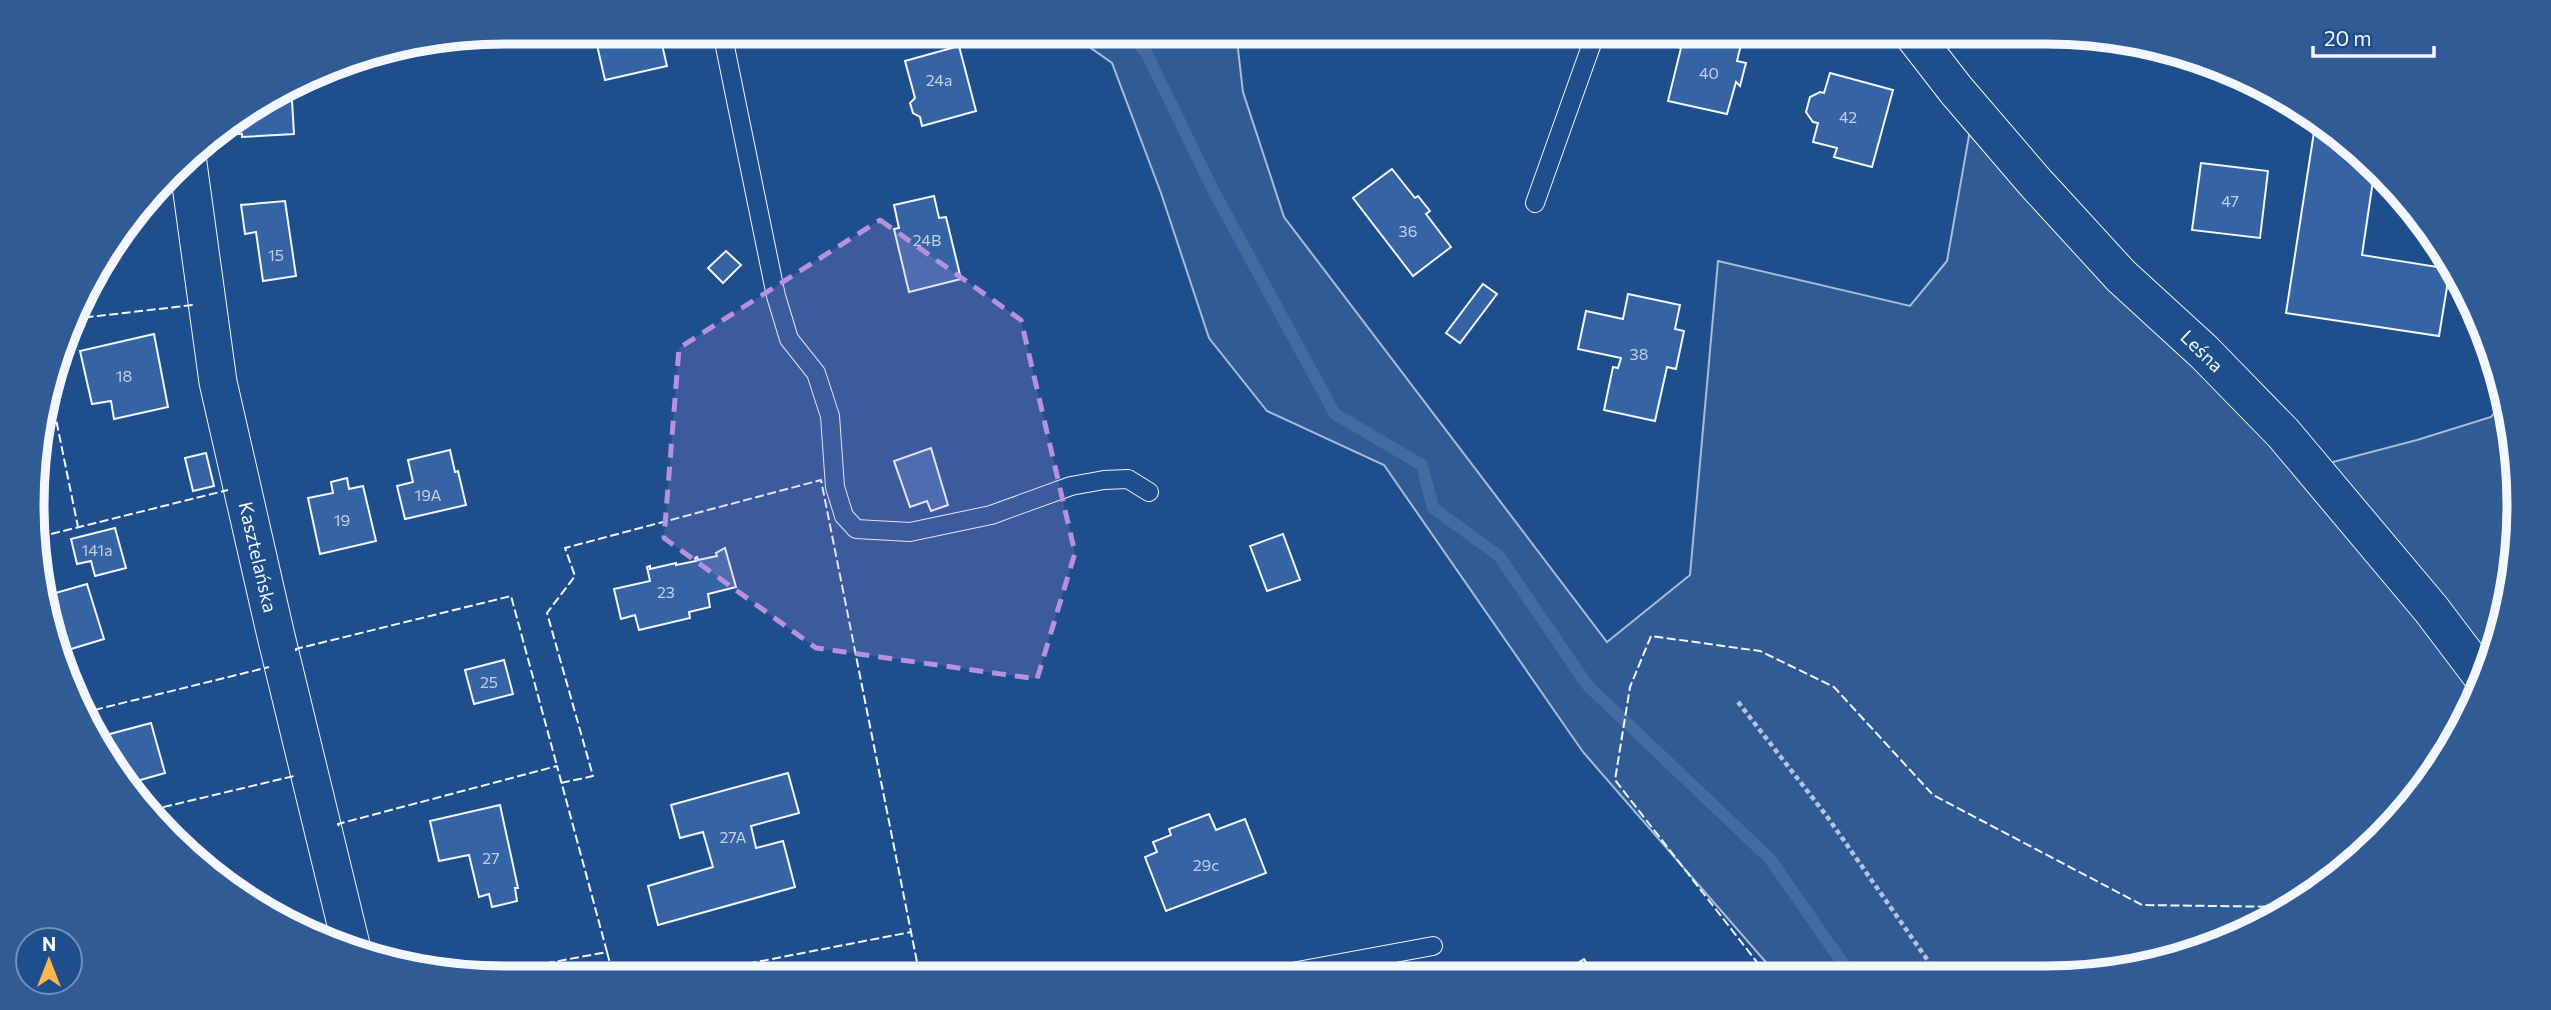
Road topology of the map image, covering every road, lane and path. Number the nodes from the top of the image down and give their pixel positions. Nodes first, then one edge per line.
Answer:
1 (724, 44) edge
2 (1592, 44) edge
3 (1920, 44) edge
4 (189, 170) edge
5 (1535, 203) dead end
6 (1149, 492) dead end
7 (2477, 669) edge
8 (1738, 702) dead end
9 (350, 939) edge
10 (1433, 946) dead end
11 (1321, 966) edge
12 (1932, 966) edge

1 - 6 lane
2 - 5 lane
3 - 7 street, Leśna
4 - 9 street, Kasztelańska
8 - 12 path
10 - 11 lane

